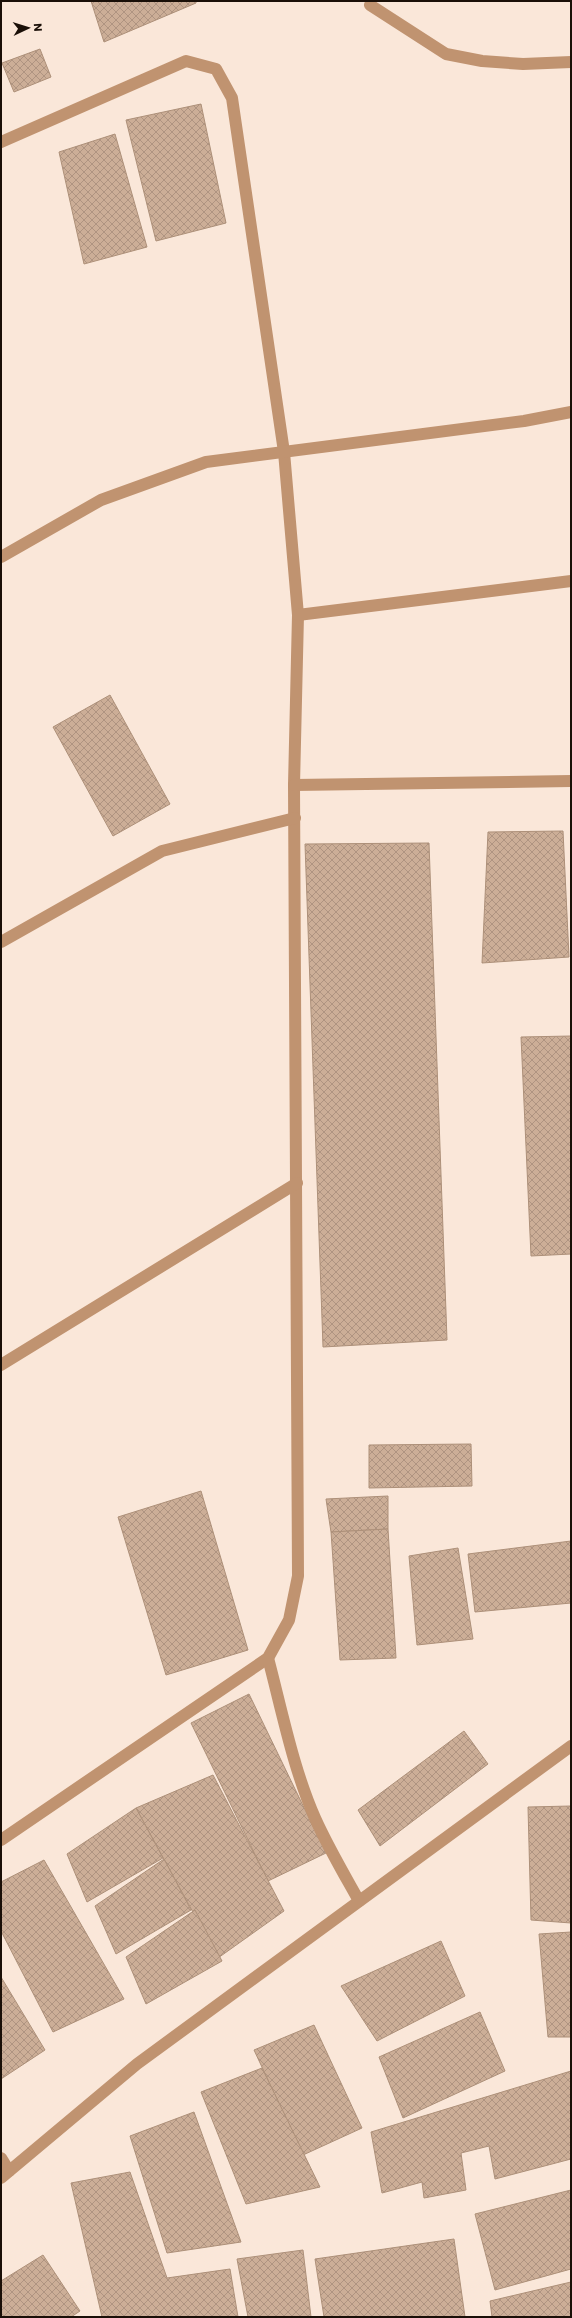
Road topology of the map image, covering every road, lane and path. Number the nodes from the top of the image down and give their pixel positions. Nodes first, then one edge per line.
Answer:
1 (370, 5) dead end
2 (571, 62) edge
3 (1, 142) edge
4 (571, 412) edge
5 (284, 452) junction
6 (1, 557) edge
7 (571, 581) edge
8 (298, 615) junction
9 (571, 781) edge
10 (294, 785) junction
11 (296, 818) junction
12 (1, 942) edge
13 (297, 1183) junction
14 (1, 1365) edge
15 (268, 1658) junction
16 (571, 1746) edge
17 (1, 1840) edge
18 (359, 1901) junction
19 (1, 2158) edge
20 (5, 2175) edge

1 - 2 street
3 - 5 street
4 - 5 street
5 - 6 street
5 - 8 street
7 - 8 street
8 - 10 street
9 - 10 street
10 - 11 street
11 - 12 street
11 - 13 street
13 - 14 street
13 - 15 street
15 - 17 street
15 - 18 street
16 - 18 street
18 - 20 street
19 - 20 street

